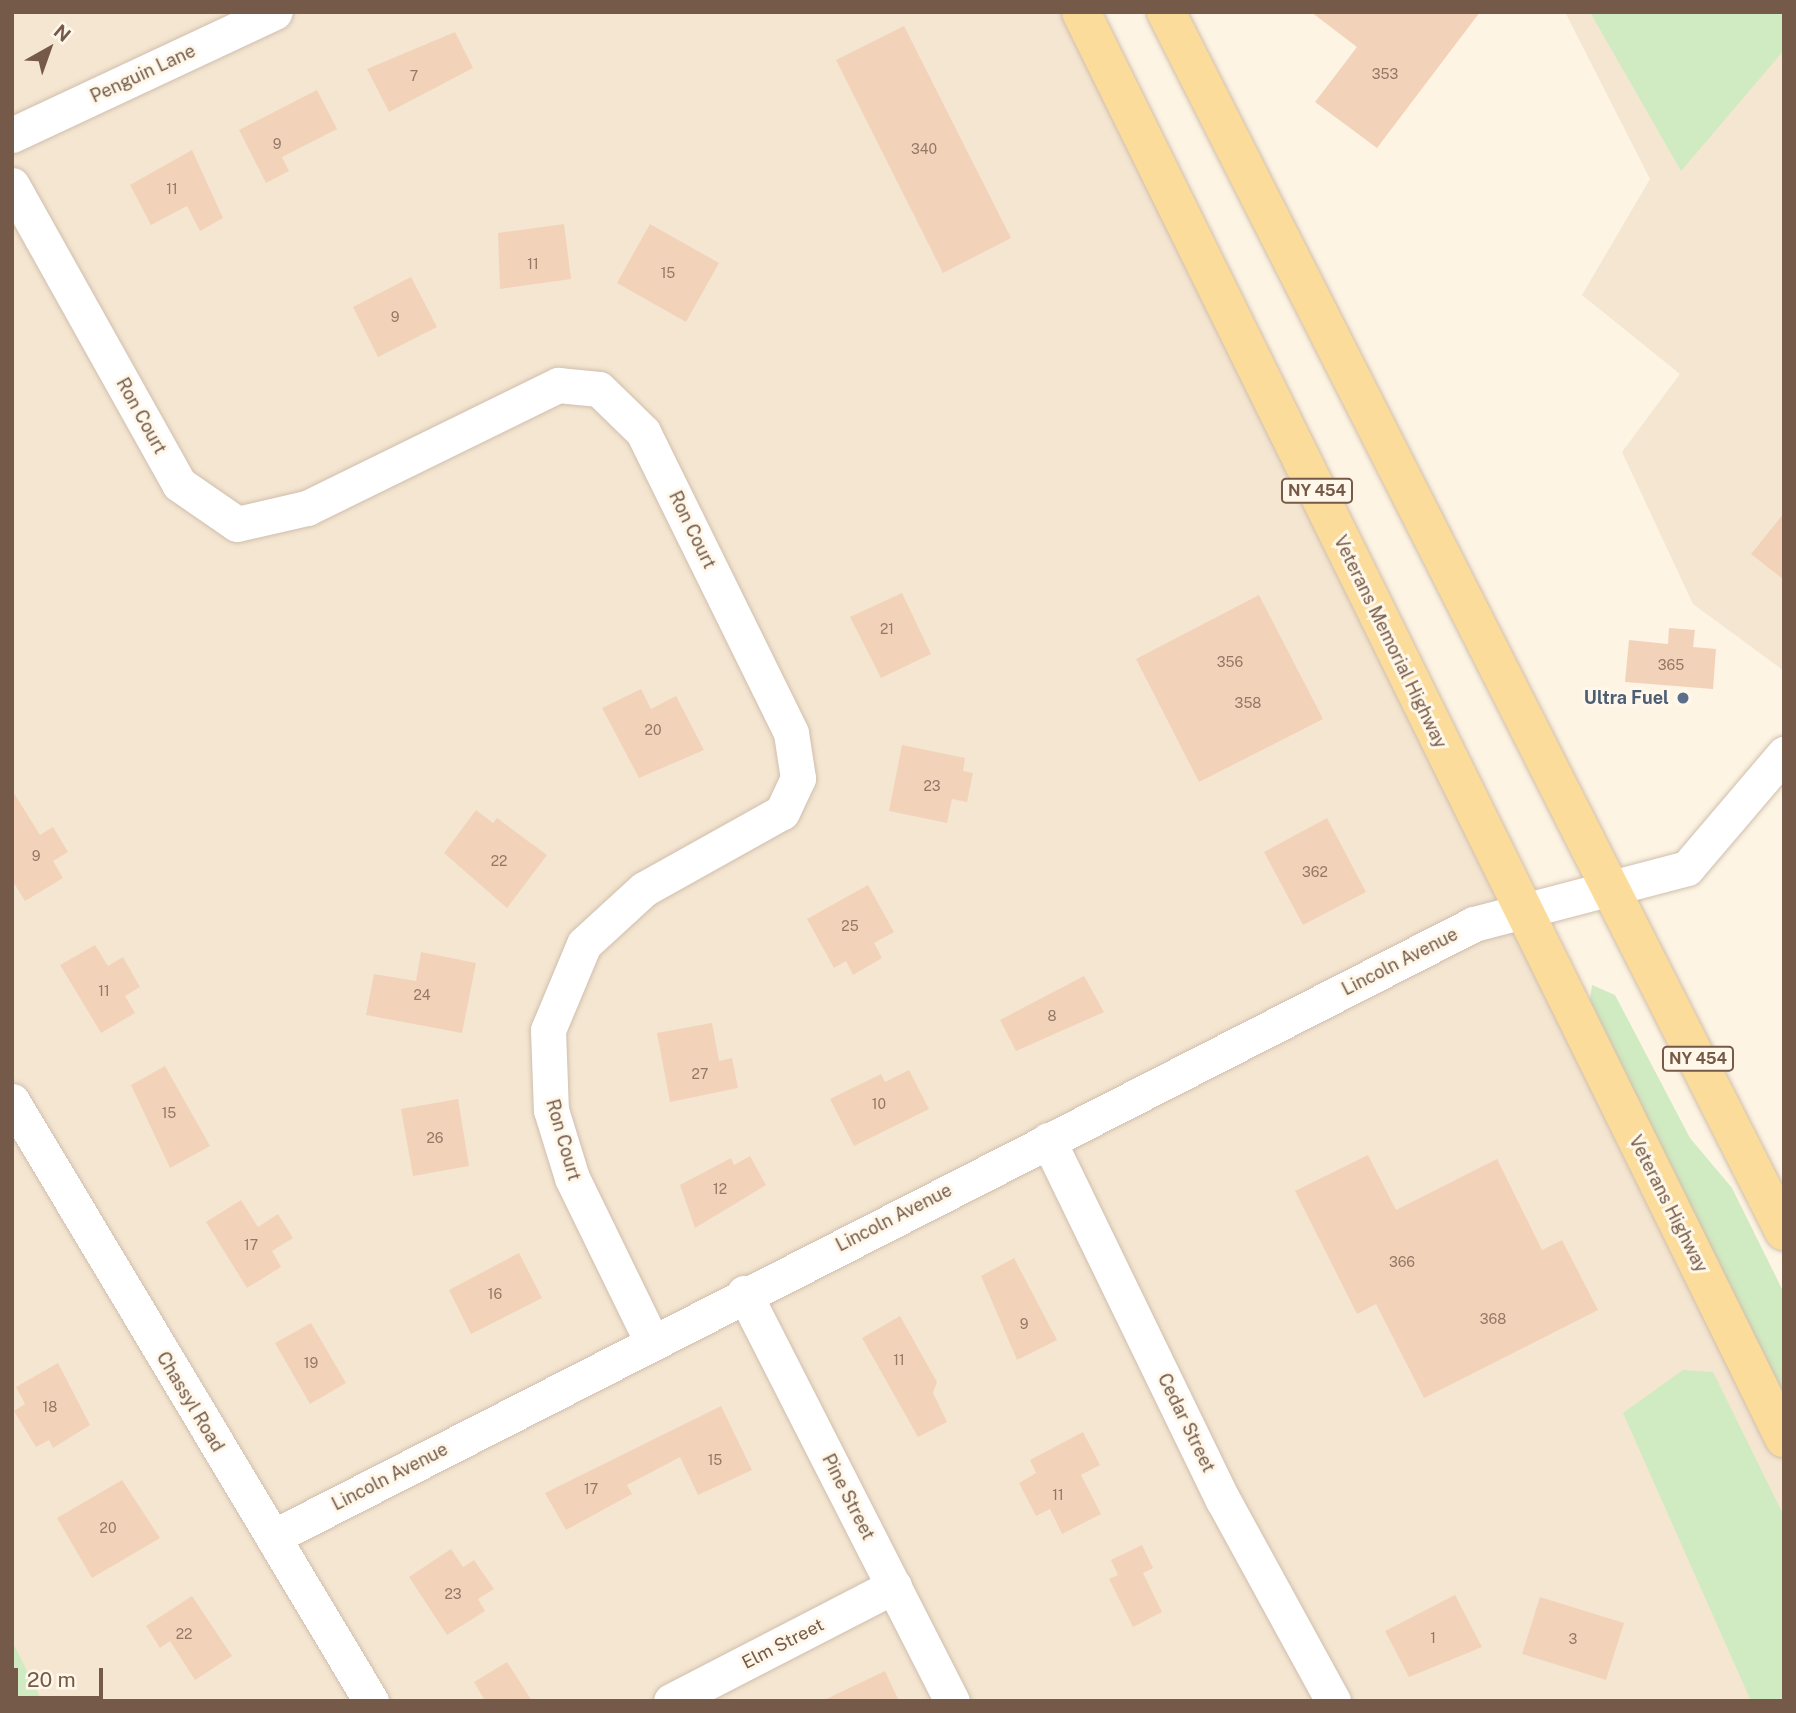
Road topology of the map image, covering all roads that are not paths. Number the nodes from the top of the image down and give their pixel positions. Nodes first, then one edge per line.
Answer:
1 (275, 12) edge
2 (1081, 12) edge
3 (1166, 12) edge
4 (12, 135) edge
5 (12, 186) edge
6 (1784, 754) edge
7 (1612, 887) junction
8 (1521, 911) junction
9 (1551, 971) joint
10 (12, 1101) edge
11 (1048, 1140) junction
12 (1784, 1231) edge
13 (744, 1293) junction
14 (652, 1342) junction
15 (1784, 1438) edge
16 (272, 1537) junction
17 (894, 1586) junction
18 (370, 1701) edge
19 (671, 1701) edge
20 (952, 1701) edge
21 (1333, 1701) edge

1 - 4 street, Penguin Lane
2 - 8 main road, Veterans Memorial Highway / NY 454
3 - 7 main road, NY 454
5 - 14 street, Ron Court
6 - 7 street, Lincoln Avenue
7 - 8 street, Lincoln Avenue
7 - 12 main road, NY 454
8 - 9 main road, Veterans Memorial Highway / NY 454
8 - 11 street, Lincoln Avenue
9 - 15 main road, Veterans Highway / NY 454
10 - 16 street, Chassyl Road
11 - 13 street, Lincoln Avenue
11 - 21 street, Cedar Street
13 - 14 street, Lincoln Avenue
13 - 17 street, Pine Street
14 - 16 street, Lincoln Avenue
16 - 18 street, Chassyl Road
17 - 19 street, Elm Street
17 - 20 street, Pine Street

